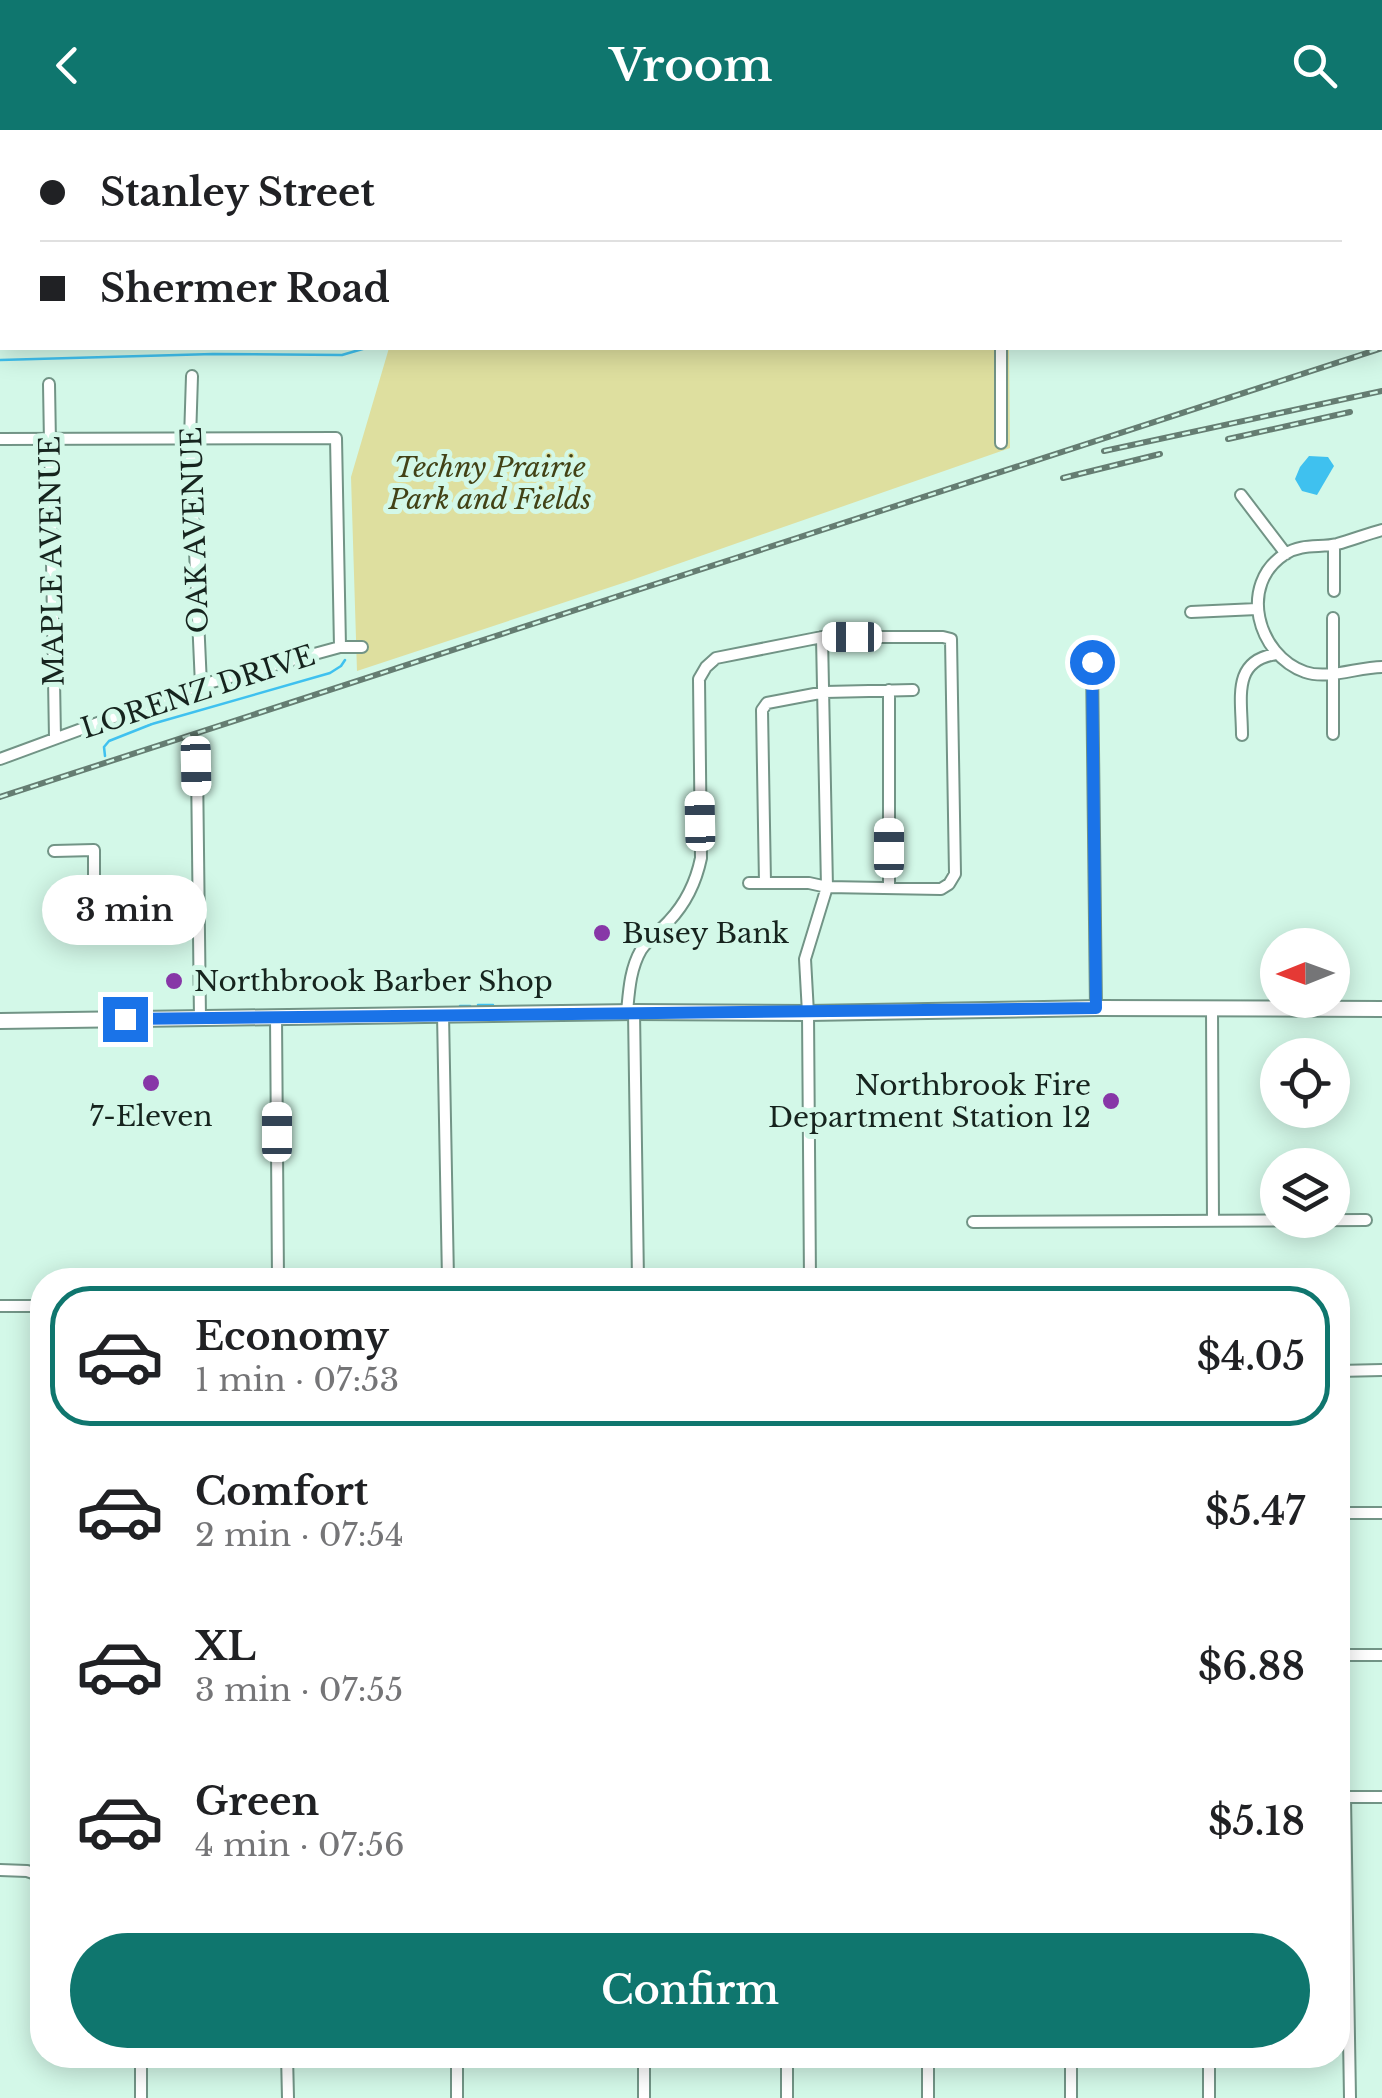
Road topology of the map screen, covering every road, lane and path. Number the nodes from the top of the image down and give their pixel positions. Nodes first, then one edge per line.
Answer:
1 (1002, 350) edge
2 (192, 376) dead end
3 (49, 384) dead end
4 (190, 438) junction
5 (0, 439) edge
6 (50, 439) junction
7 (1001, 444) dead end
8 (1241, 494) dead end
9 (1382, 530) edge
10 (1334, 545) junction
11 (1286, 554) junction
12 (1334, 591) dead end
13 (1257, 609) junction
14 (1192, 612) dead end
15 (1333, 618) dead end
16 (822, 637) junction
17 (340, 646) junction
18 (362, 647) dead end
19 (1276, 654) junction
20 (1092, 662) dead end
21 (1382, 666) edge
22 (1333, 673) junction
23 (200, 684) junction
24 (889, 690) junction
25 (913, 690) dead end
26 (825, 692) junction
27 (1334, 734) dead end
28 (1242, 735) dead end
29 (55, 738) junction
30 (0, 759) edge
31 (196, 766) dead end
32 (54, 851) dead end
33 (749, 883) dead end
34 (765, 883) junction
35 (827, 886) junction
36 (889, 888) junction
37 (55, 914) dead end
38 (1096, 1008) junction
39 (1212, 1008) junction
40 (1382, 1009) edge
41 (631, 1012) junction
42 (808, 1013) junction
43 (444, 1014) junction
44 (276, 1017) junction
45 (200, 1018) junction
46 (0, 1020) edge
47 (1366, 1220) dead end
48 (1213, 1221) junction
49 (972, 1222) dead end
50 (278, 1268) edge
51 (448, 1268) edge
52 (638, 1268) edge
53 (810, 1268) edge
54 (0, 1306) edge
55 (30, 1306) edge
56 (1350, 1370) edge
57 (1382, 1370) edge
58 (1350, 1513) edge
59 (1382, 1513) edge
60 (1350, 1655) edge
61 (1382, 1655) edge
62 (1350, 1797) edge
63 (1382, 1797) edge
64 (0, 1870) edge
65 (30, 1871) edge
66 (141, 2068) edge
67 (287, 2068) edge
68 (457, 2068) edge
69 (644, 2068) edge
70 (786, 2068) edge
71 (928, 2068) edge
72 (1071, 2068) edge
73 (1209, 2068) edge
74 (1349, 2068) edge
75 (142, 2098) edge
76 (288, 2098) edge
77 (458, 2098) edge
78 (644, 2098) edge
79 (787, 2098) edge
80 (928, 2098) edge
81 (1071, 2098) edge
82 (1210, 2098) edge
83 (1350, 2098) edge

1 - 7 street
2 - 4 street, OAK AVENUE
3 - 6 street, MAPLE AVENUE
4 - 6 street
4 - 17 street
4 - 23 street, OAK AVENUE
5 - 6 street
6 - 29 street, MAPLE AVENUE
8 - 11 street
9 - 10 street
10 - 11 street
10 - 12 street
11 - 13 street
13 - 14 street
13 - 19 street
15 - 22 street
16 - 26 street
16 - 36 street
16 - 41 street
17 - 18 street
17 - 23 street, LORENZ DRIVE
19 - 22 street
19 - 28 street
20 - 38 street
21 - 22 street
22 - 27 street
23 - 29 street, LORENZ DRIVE
24 - 25 street
24 - 26 street
24 - 36 street
26 - 34 street
26 - 35 street
29 - 30 street, LORENZ DRIVE
31 - 45 street
32 - 37 street
33 - 34 street
34 - 35 street
35 - 36 street
35 - 42 street
38 - 39 main road
38 - 42 main road
39 - 40 main road
39 - 48 street
41 - 42 main road
41 - 43 main road
41 - 52 street
42 - 53 street
43 - 44 main road
43 - 51 street
44 - 45 main road
44 - 50 street
45 - 46 main road
47 - 48 street
48 - 49 street
54 - 55 street
56 - 57 street
58 - 59 street
60 - 61 street
62 - 63 street
64 - 65 street
66 - 75 street
67 - 76 street
68 - 77 street
69 - 78 street
70 - 79 street
71 - 80 street
72 - 81 street
73 - 82 street
74 - 83 street

